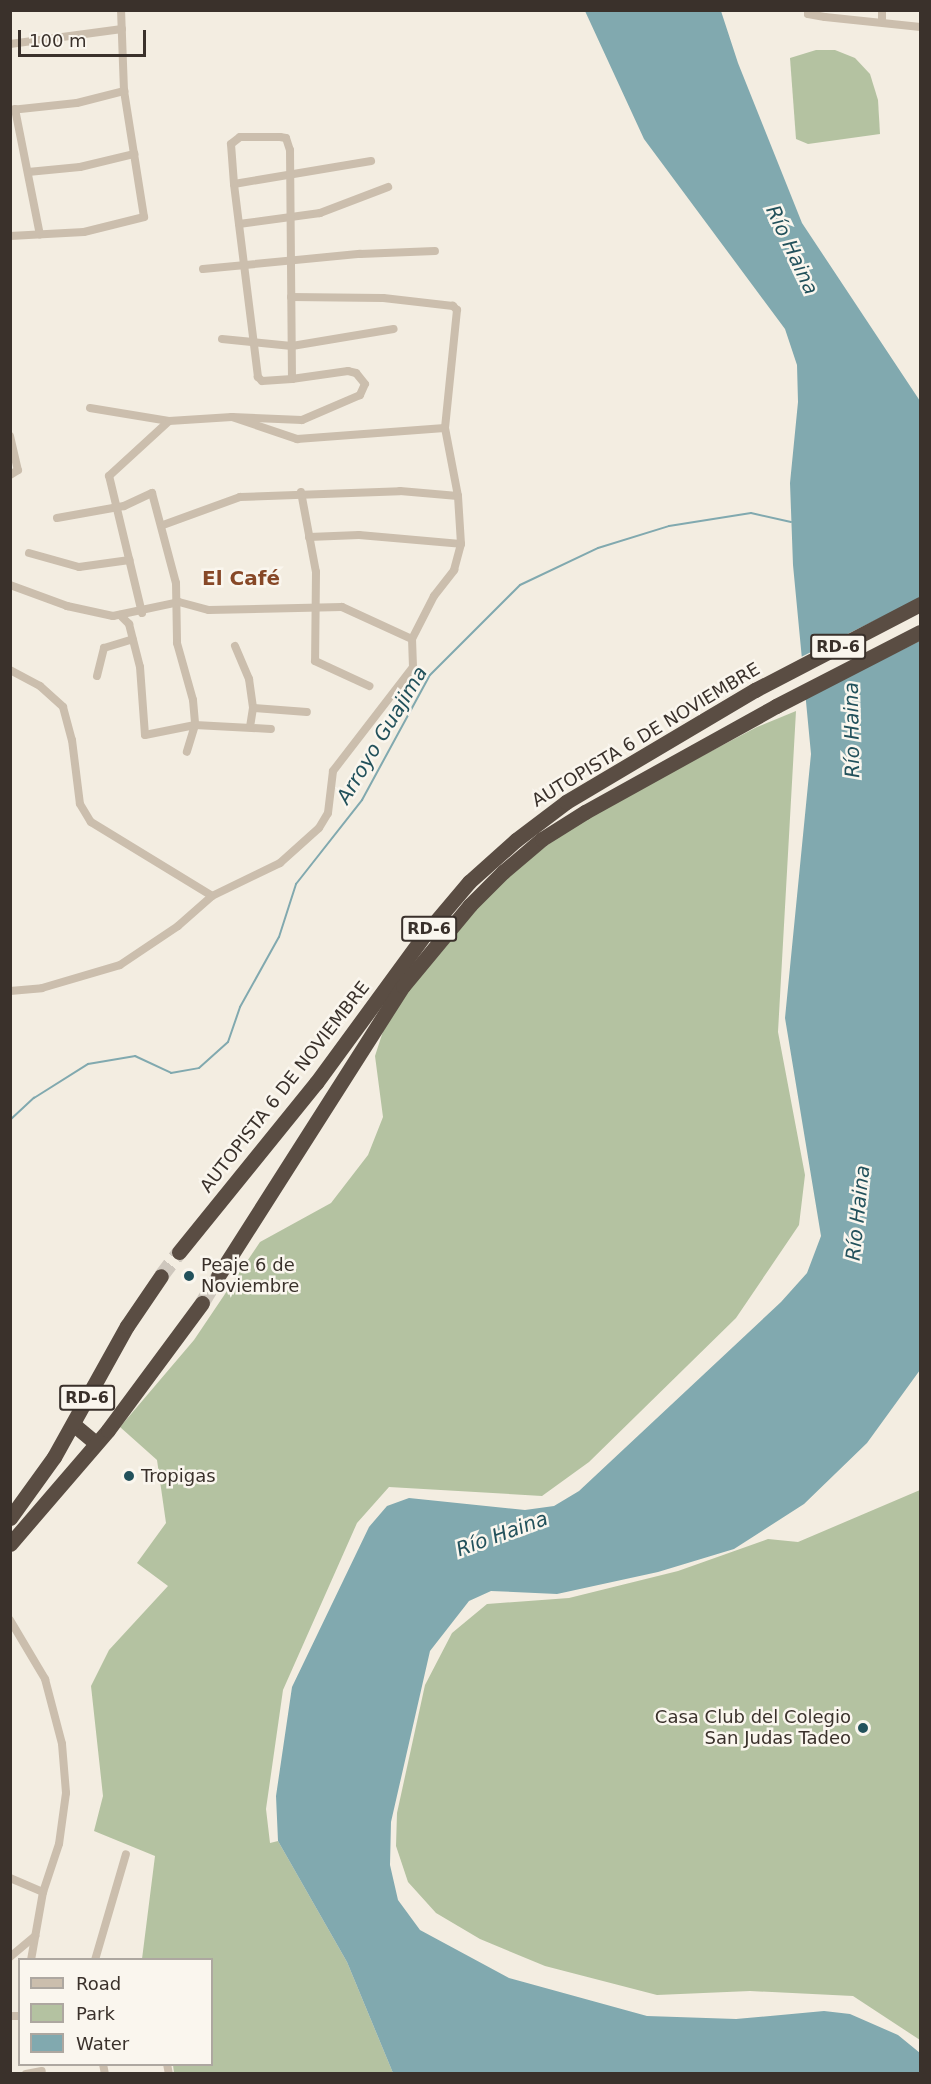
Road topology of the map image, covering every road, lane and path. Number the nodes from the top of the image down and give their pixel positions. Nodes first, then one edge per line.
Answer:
1 (121, 10) edge
2 (808, 10) edge
3 (882, 10) edge
4 (882, 22) junction
5 (921, 27) edge
6 (122, 29) junction
7 (10, 44) edge
8 (124, 91) junction
9 (13, 109) edge
10 (134, 154) junction
11 (371, 161) dead end
12 (28, 172) junction
13 (290, 177) junction
14 (234, 184) junction
15 (388, 188) dead end
16 (290, 218) junction
17 (238, 224) junction
18 (40, 235) junction
19 (10, 236) edge
20 (435, 251) dead end
21 (290, 261) junction
22 (243, 265) junction
23 (203, 269) dead end
24 (291, 297) junction
25 (394, 329) dead end
26 (222, 339) dead end
27 (251, 342) junction
28 (292, 346) junction
29 (292, 379) junction
30 (90, 408) dead end
31 (232, 417) junction
32 (169, 421) junction
33 (445, 428) junction
34 (10, 436) edge
35 (10, 475) edge
36 (301, 492) junction
37 (458, 496) junction
38 (116, 506) junction
39 (57, 518) dead end
40 (163, 525) junction
41 (309, 537) junction
42 (461, 544) junction
43 (29, 553) dead end
44 (130, 560) junction
45 (10, 585) edge
46 (179, 602) junction
47 (921, 604) edge
48 (315, 610) junction
49 (142, 613) junction
50 (120, 615) junction
51 (921, 632) edge
52 (133, 639) junction
53 (412, 639) junction
54 (235, 646) dead end
55 (10, 670) edge
56 (97, 676) dead end
57 (369, 686) dead end
58 (253, 708) junction
59 (307, 712) dead end
60 (195, 725) junction
61 (250, 726) junction
62 (272, 729) dead end
63 (187, 752) dead end
64 (212, 896) junction
65 (10, 991) edge
66 (179, 1252) tunnel mouth
67 (161, 1276) tunnel mouth
68 (218, 1276) tunnel mouth
69 (202, 1303) tunnel mouth
70 (73, 1424) junction
71 (96, 1443) junction
72 (10, 1518) edge
73 (10, 1544) edge
74 (10, 1620) edge
75 (126, 1854) dead end
76 (10, 1878) edge
77 (43, 1892) junction
78 (35, 1936) junction
79 (10, 1957) edge
80 (31, 1958) edge
81 (95, 1958) edge
82 (42, 2070) edge
83 (26, 2073) edge

1 - 6 street
2 - 4 street
3 - 4 street
4 - 5 street
6 - 7 street
6 - 8 street
8 - 9 street
8 - 10 street
9 - 12 street
10 - 12 street
10 - 18 street
11 - 13 street
12 - 18 street
13 - 14 street
13 - 14 street
13 - 16 street
14 - 17 street
15 - 16 street
16 - 17 street
16 - 21 street
17 - 22 street
18 - 19 street
20 - 21 street
21 - 22 street
21 - 24 street
22 - 23 street
22 - 27 street
24 - 28 street
24 - 33 street
25 - 28 street
26 - 27 street
27 - 28 street
27 - 29 street
28 - 29 street
29 - 31 street
30 - 32 street
31 - 32 street
31 - 33 street
32 - 38 street
33 - 37 street
34 - 35 street
36 - 37 street
36 - 40 street
36 - 41 street
37 - 42 street
38 - 39 street
38 - 40 street
38 - 44 street
40 - 46 street
41 - 42 street
41 - 48 street
42 - 53 street
43 - 44 street
44 - 49 street
45 - 50 street
46 - 48 street
46 - 49 street
46 - 60 street
47 - 66 highway, AUTOPISTA 6 DE NOVIEMBRE / RD-6
48 - 53 street
48 - 57 street
49 - 50 street
50 - 52 street
51 - 68 highway, AUTOPISTA 6 DE NOVIEMBRE / RD-6
52 - 56 street
52 - 60 street
53 - 64 street
54 - 58 street
55 - 64 street
58 - 59 street
58 - 61 street
60 - 61 street
60 - 63 street
61 - 62 street
64 - 65 street
67 - 70 highway, RD-6
69 - 71 highway, RD-6
70 - 71 highway
70 - 72 highway, RD-6
71 - 73 highway, RD-6
74 - 77 street
75 - 81 street
76 - 77 street
77 - 78 street
78 - 79 street
78 - 80 street
82 - 83 street

